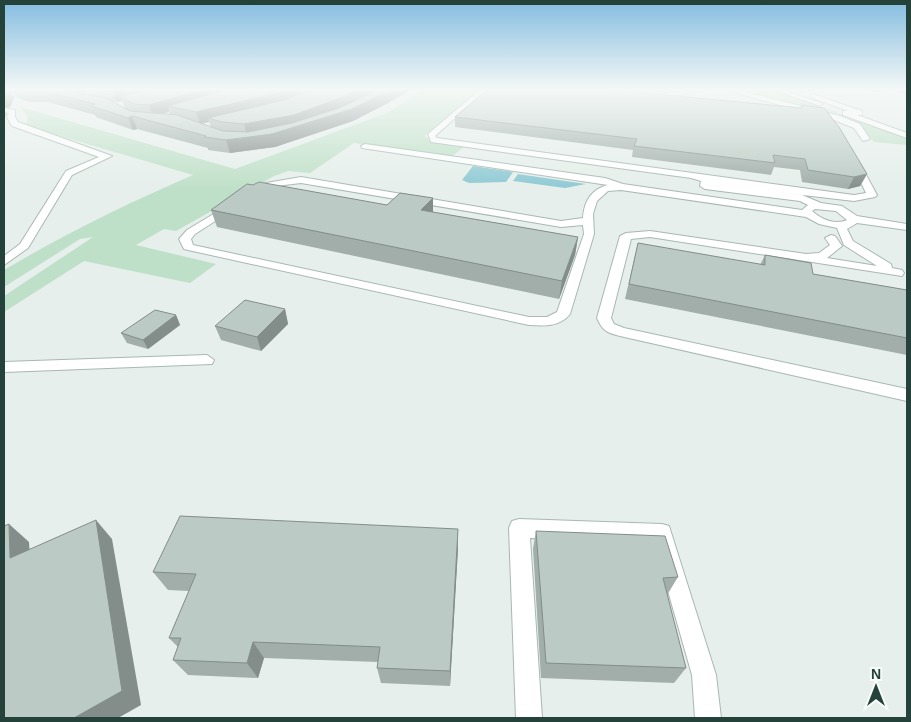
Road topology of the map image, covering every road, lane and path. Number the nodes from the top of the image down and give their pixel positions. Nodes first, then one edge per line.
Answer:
1 (14, 123) edge
2 (446, 123) edge
3 (835, 123) edge
4 (848, 123) edge
5 (869, 123) edge
6 (886, 123) edge
7 (907, 130) edge
8 (840, 132) edge
9 (907, 136) edge
10 (866, 139) dead end
11 (365, 146) dead end
12 (852, 156) edge
13 (706, 179) junction
14 (621, 186) junction
15 (818, 206) junction
16 (808, 214) junction
17 (586, 221) junction
18 (819, 221) junction
19 (849, 222) junction
20 (907, 227) edge
21 (831, 238) junction
22 (784, 254) junction
23 (806, 258) junction
24 (4, 261) edge
25 (903, 274) edge
26 (207, 360) dead end
27 (4, 367) edge
28 (907, 395) edge
29 (529, 718) edge
30 (708, 718) edge

1 - 24 street
2 - 13 street
3 - 8 street
4 - 10 street
5 - 9 street
6 - 7 street
11 - 14 street
12 - 13 street
13 - 15 street
14 - 16 street
14 - 17 street
15 - 16 street
15 - 19 street
16 - 18 street
17 - 17 street
18 - 19 street
18 - 21 street
19 - 20 street
19 - 25 street
21 - 22 street
21 - 23 street
22 - 23 street
22 - 28 street
23 - 25 street
26 - 27 street
29 - 30 street

